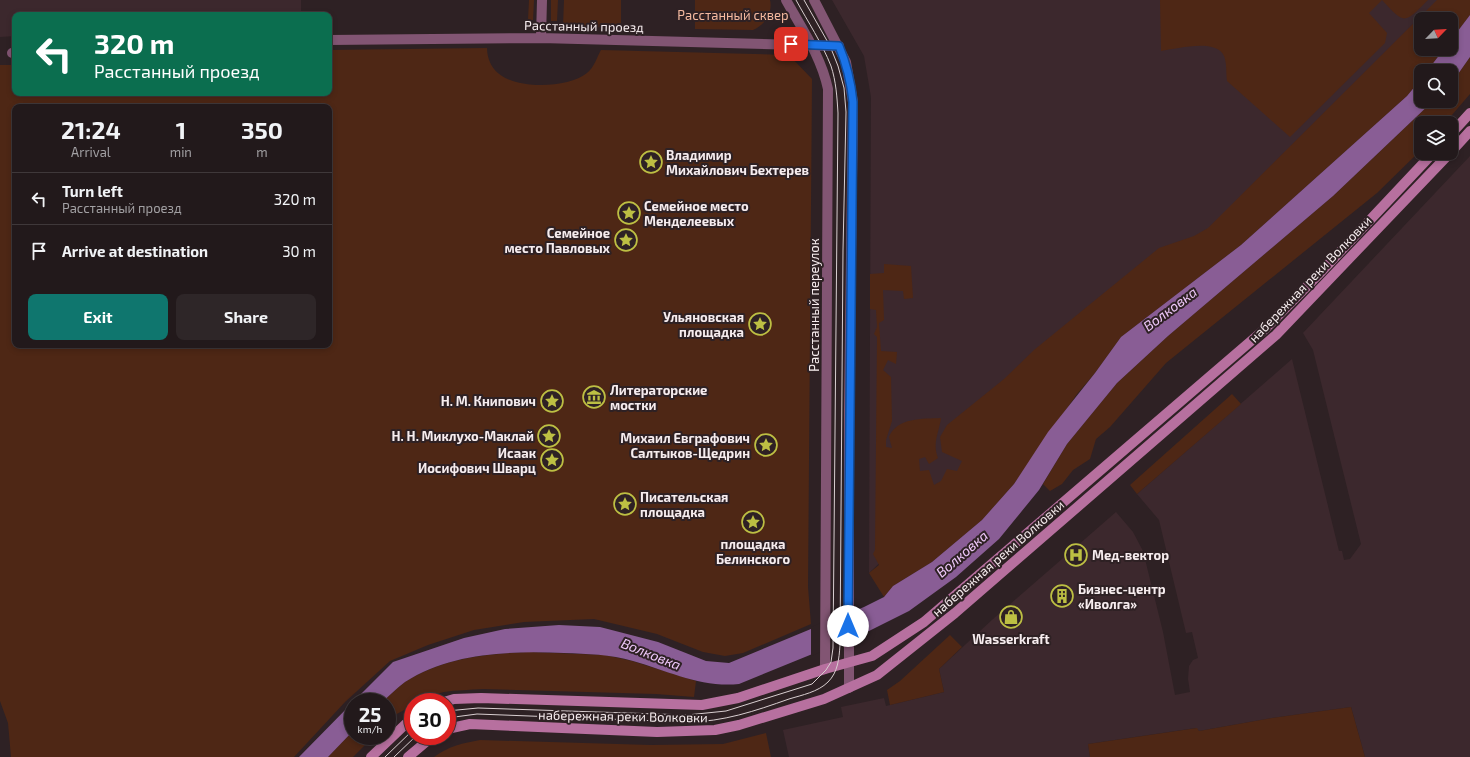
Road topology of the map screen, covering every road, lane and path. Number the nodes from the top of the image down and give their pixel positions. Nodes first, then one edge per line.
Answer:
1 (542, 0) edge
2 (786, 0) edge
3 (814, 0) edge
4 (541, 38) junction
5 (332, 40) edge
6 (811, 45) junction
7 (839, 46) junction
8 (1470, 114) edge
9 (1458, 127) edge
10 (1470, 131) edge
11 (1458, 144) edge
12 (1426, 160) edge
13 (1442, 160) edge
14 (849, 663) junction
15 (824, 669) junction
16 (849, 688) junction
17 (456, 699) edge
18 (404, 726) edge
19 (456, 727) edge
20 (422, 745) edge
21 (371, 757) edge
22 (408, 757) edge

1 - 4 street
2 - 6 street, Расстанный переулок
3 - 7 street
4 - 5 street, Расстанный проезд
4 - 6 street, Расстанный проезд
6 - 7 street, Расстанный проезд
6 - 15 street, Расстанный переулок
7 - 14 street
8 - 9 street
10 - 11 street, набережная реки Волковки
12 - 14 street, набережная реки Волковки
13 - 16 street, набережная реки Волковки
14 - 15 street, набережная реки Волковки
14 - 16 street
15 - 17 street, набережная реки Волковки
16 - 19 street, набережная реки Волковки
18 - 21 street
20 - 22 street

